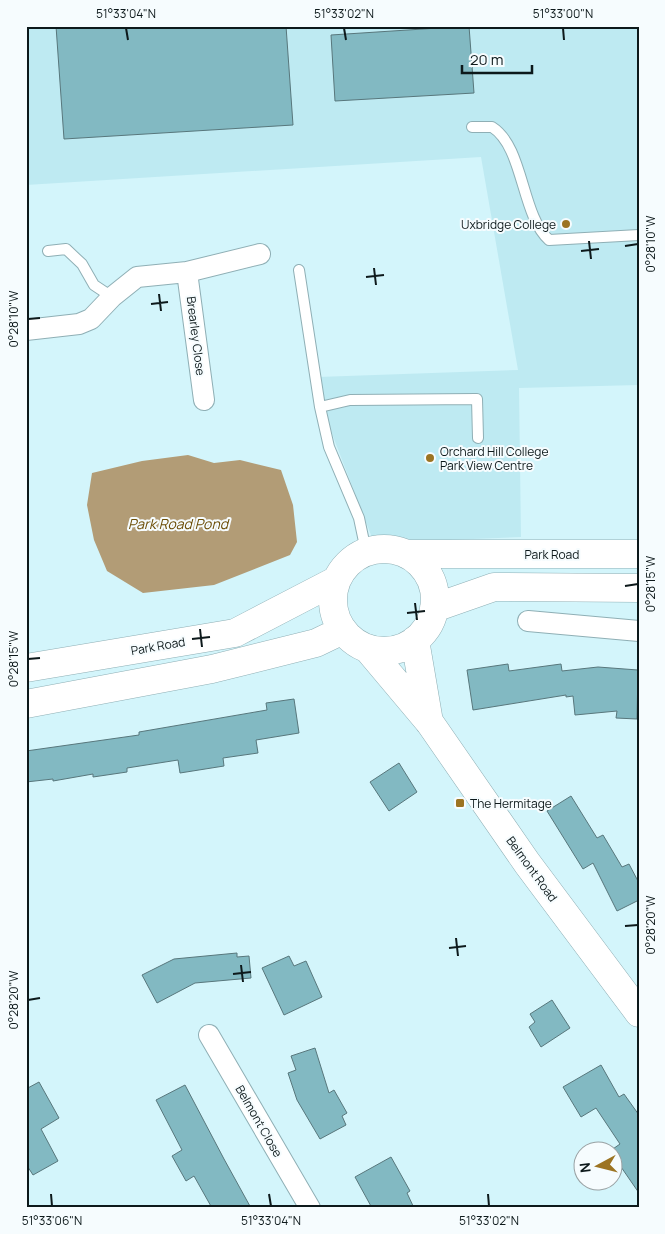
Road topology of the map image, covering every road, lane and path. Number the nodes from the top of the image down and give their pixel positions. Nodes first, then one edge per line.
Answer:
1 (472, 127) dead end
2 (639, 235) edge
3 (48, 251) dead end
4 (260, 254) dead end
5 (299, 270) dead end
6 (188, 272) junction
7 (112, 297) junction
8 (26, 330) edge
9 (204, 400) dead end
10 (320, 407) junction
11 (478, 438) dead end
12 (366, 551) junction
13 (406, 554) junction
14 (639, 554) edge
15 (336, 580) junction
16 (639, 588) edge
17 (434, 608) junction
18 (528, 621) dead end
19 (343, 630) junction
20 (639, 631) edge
21 (416, 640) junction
22 (367, 648) junction
23 (26, 668) edge
24 (26, 704) edge
25 (430, 723) junction
26 (639, 1013) edge
27 (209, 1035) dead end
28 (310, 1208) edge

1 - 2 lane
3 - 7 lane
4 - 6 street
5 - 10 lane
6 - 7 street
6 - 9 street, Brearley Close
7 - 8 street
10 - 11 lane
10 - 12 lane
12 - 13 main road
12 - 15 main road
13 - 14 main road, Park Road
13 - 17 main road
15 - 19 main road
15 - 23 main road, Park Road
16 - 17 main road
17 - 21 main road
18 - 20 street
19 - 22 main road
19 - 24 main road
21 - 22 main road
21 - 25 main road
22 - 25 main road, Belmont Road
25 - 26 main road, Belmont Road
27 - 28 street, Belmont Close

